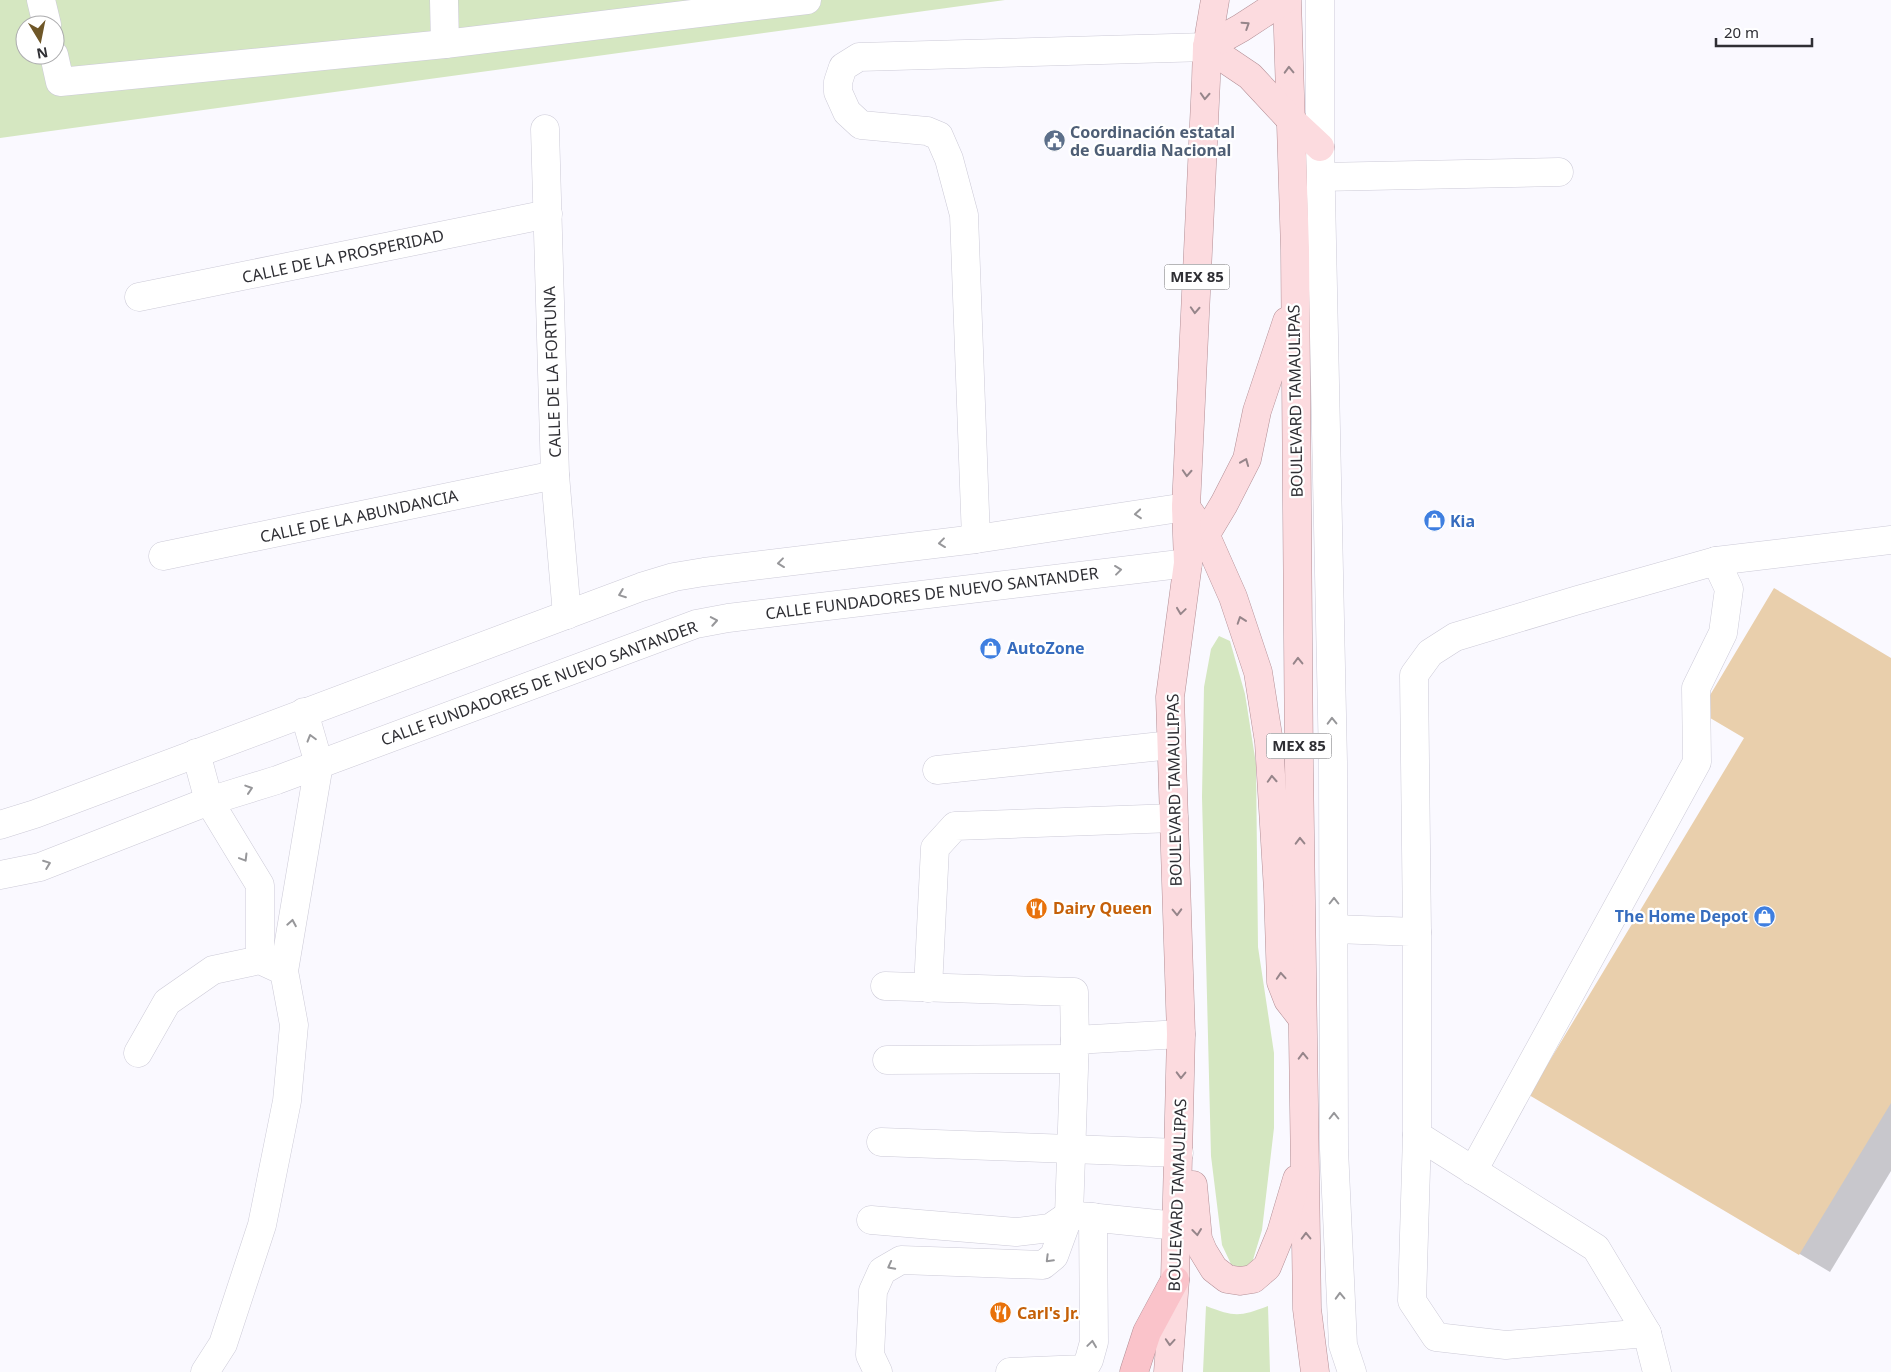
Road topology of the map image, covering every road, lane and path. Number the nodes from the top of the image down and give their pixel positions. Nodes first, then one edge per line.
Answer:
1 (41, 0) edge
2 (444, 0) edge
3 (807, 0) edge
4 (1215, 0) edge
5 (1285, 0) edge
6 (1320, 0) edge
7 (45, 15) edge
8 (445, 44) junction
9 (1207, 47) junction
10 (56, 65) edge
11 (1290, 119) junction
12 (545, 129) dead end
13 (1320, 147) junction
14 (1559, 172) dead end
15 (1321, 177) junction
16 (548, 214) junction
17 (139, 297) dead end
18 (1294, 302) junction
19 (555, 475) junction
20 (1186, 507) junction
21 (1206, 536) junction
22 (976, 538) junction
23 (1891, 540) edge
24 (164, 556) dead end
25 (1716, 561) junction
26 (1188, 562) junction
27 (567, 615) junction
28 (304, 712) junction
29 (1171, 744) junction
30 (196, 753) junction
31 (1333, 762) junction
32 (319, 764) junction
33 (1299, 764) junction
34 (937, 770) dead end
35 (209, 801) junction
36 (1174, 818) junction
37 (0, 825) edge
38 (0, 875) edge
39 (1334, 930) junction
40 (1417, 932) junction
41 (272, 965) junction
42 (885, 986) dead end
43 (928, 988) junction
44 (1302, 1018) junction
45 (1181, 1034) junction
46 (1075, 1050) junction
47 (138, 1053) dead end
48 (887, 1060) dead end
49 (1417, 1135) junction
50 (881, 1142) dead end
51 (1071, 1149) junction
52 (1334, 1149) junction
53 (1305, 1151) junction
54 (1179, 1152) junction
55 (1473, 1171) junction
56 (1081, 1216) junction
57 (871, 1220) dead end
58 (1177, 1226) junction
59 (1175, 1280) junction
60 (1647, 1332) junction
61 (205, 1372) edge
62 (878, 1372) edge
63 (1010, 1372) edge
64 (1134, 1372) edge
65 (1168, 1372) edge
66 (1315, 1372) edge
67 (1352, 1372) edge
68 (1657, 1372) edge

1 - 7 street
2 - 8 street
3 - 8 street
4 - 9 main road, BOULEVARD TAMAULIPAS / MEX 85
9 -> 5 main road
11 -> 5 main road, BOULEVARD TAMAULIPAS / MEX 85
6 - 13 street
8 - 10 street
9 - 11 main road
9 -> 20 main road, BOULEVARD TAMAULIPAS / MEX 85
9 - 22 street
11 - 13 main road
11 - 18 main road, BOULEVARD TAMAULIPAS / MEX 85
12 - 16 street, CALLE DE LA FORTUNA
13 - 15 street
14 - 15 street
31 -> 15 street
16 - 17 street, CALLE DE LA PROSPERIDAD
16 - 19 street, CALLE DE LA FORTUNA
21 -> 18 main road
33 -> 18 main road, BOULEVARD TAMAULIPAS / MEX 85
19 - 24 street, CALLE DE LA ABUNDANCIA
19 - 27 street, CALLE DE LA FORTUNA
20 - 21 main road
20 -> 22 street
20 - 26 main road, BOULEVARD TAMAULIPAS / MEX 85
21 - 26 main road
44 -> 21 main road
22 -> 27 street
23 - 25 street
25 - 40 street
25 - 55 street
26 -> 29 main road, BOULEVARD TAMAULIPAS / MEX 85
32 -> 26 street, CALLE FUNDADORES DE NUEVO SANTANDER
27 - 28 street
28 - 30 street
32 -> 28 street
29 - 34 street
29 - 36 main road, BOULEVARD TAMAULIPAS / MEX 85
30 - 35 street
30 - 37 street
31 - 33 street
39 -> 31 street
35 -> 32 street, CALLE FUNDADORES DE NUEVO SANTANDER
41 -> 32 street
44 -> 33 main road, BOULEVARD TAMAULIPAS / MEX 85
38 -> 35 street, CALLE FUNDADORES DE NUEVO SANTANDER
35 -> 41 street
36 - 43 street
36 -> 45 main road, BOULEVARD TAMAULIPAS / MEX 85
39 - 40 street
52 -> 39 street
40 - 49 street
41 - 47 street
41 - 61 street
42 - 43 street
43 - 46 street
53 -> 44 main road, BOULEVARD TAMAULIPAS / MEX 85
45 - 46 street
45 -> 54 main road, BOULEVARD TAMAULIPAS / MEX 85
46 - 48 street
46 - 51 street
49 - 55 street
49 - 60 street
50 - 51 street
51 - 54 street
51 - 56 street
52 - 53 street
67 -> 52 street
54 -> 53 main road
66 -> 53 main road, BOULEVARD TAMAULIPAS / MEX 85
54 - 58 main road, BOULEVARD TAMAULIPAS / MEX 85
55 - 60 street
56 - 57 street
56 - 58 street
56 -> 62 street
63 -> 56 street
58 - 59 main road, BOULEVARD TAMAULIPAS / MEX 85
59 - 64 highway
59 -> 65 main road, BOULEVARD TAMAULIPAS / MEX 85
60 - 68 street

